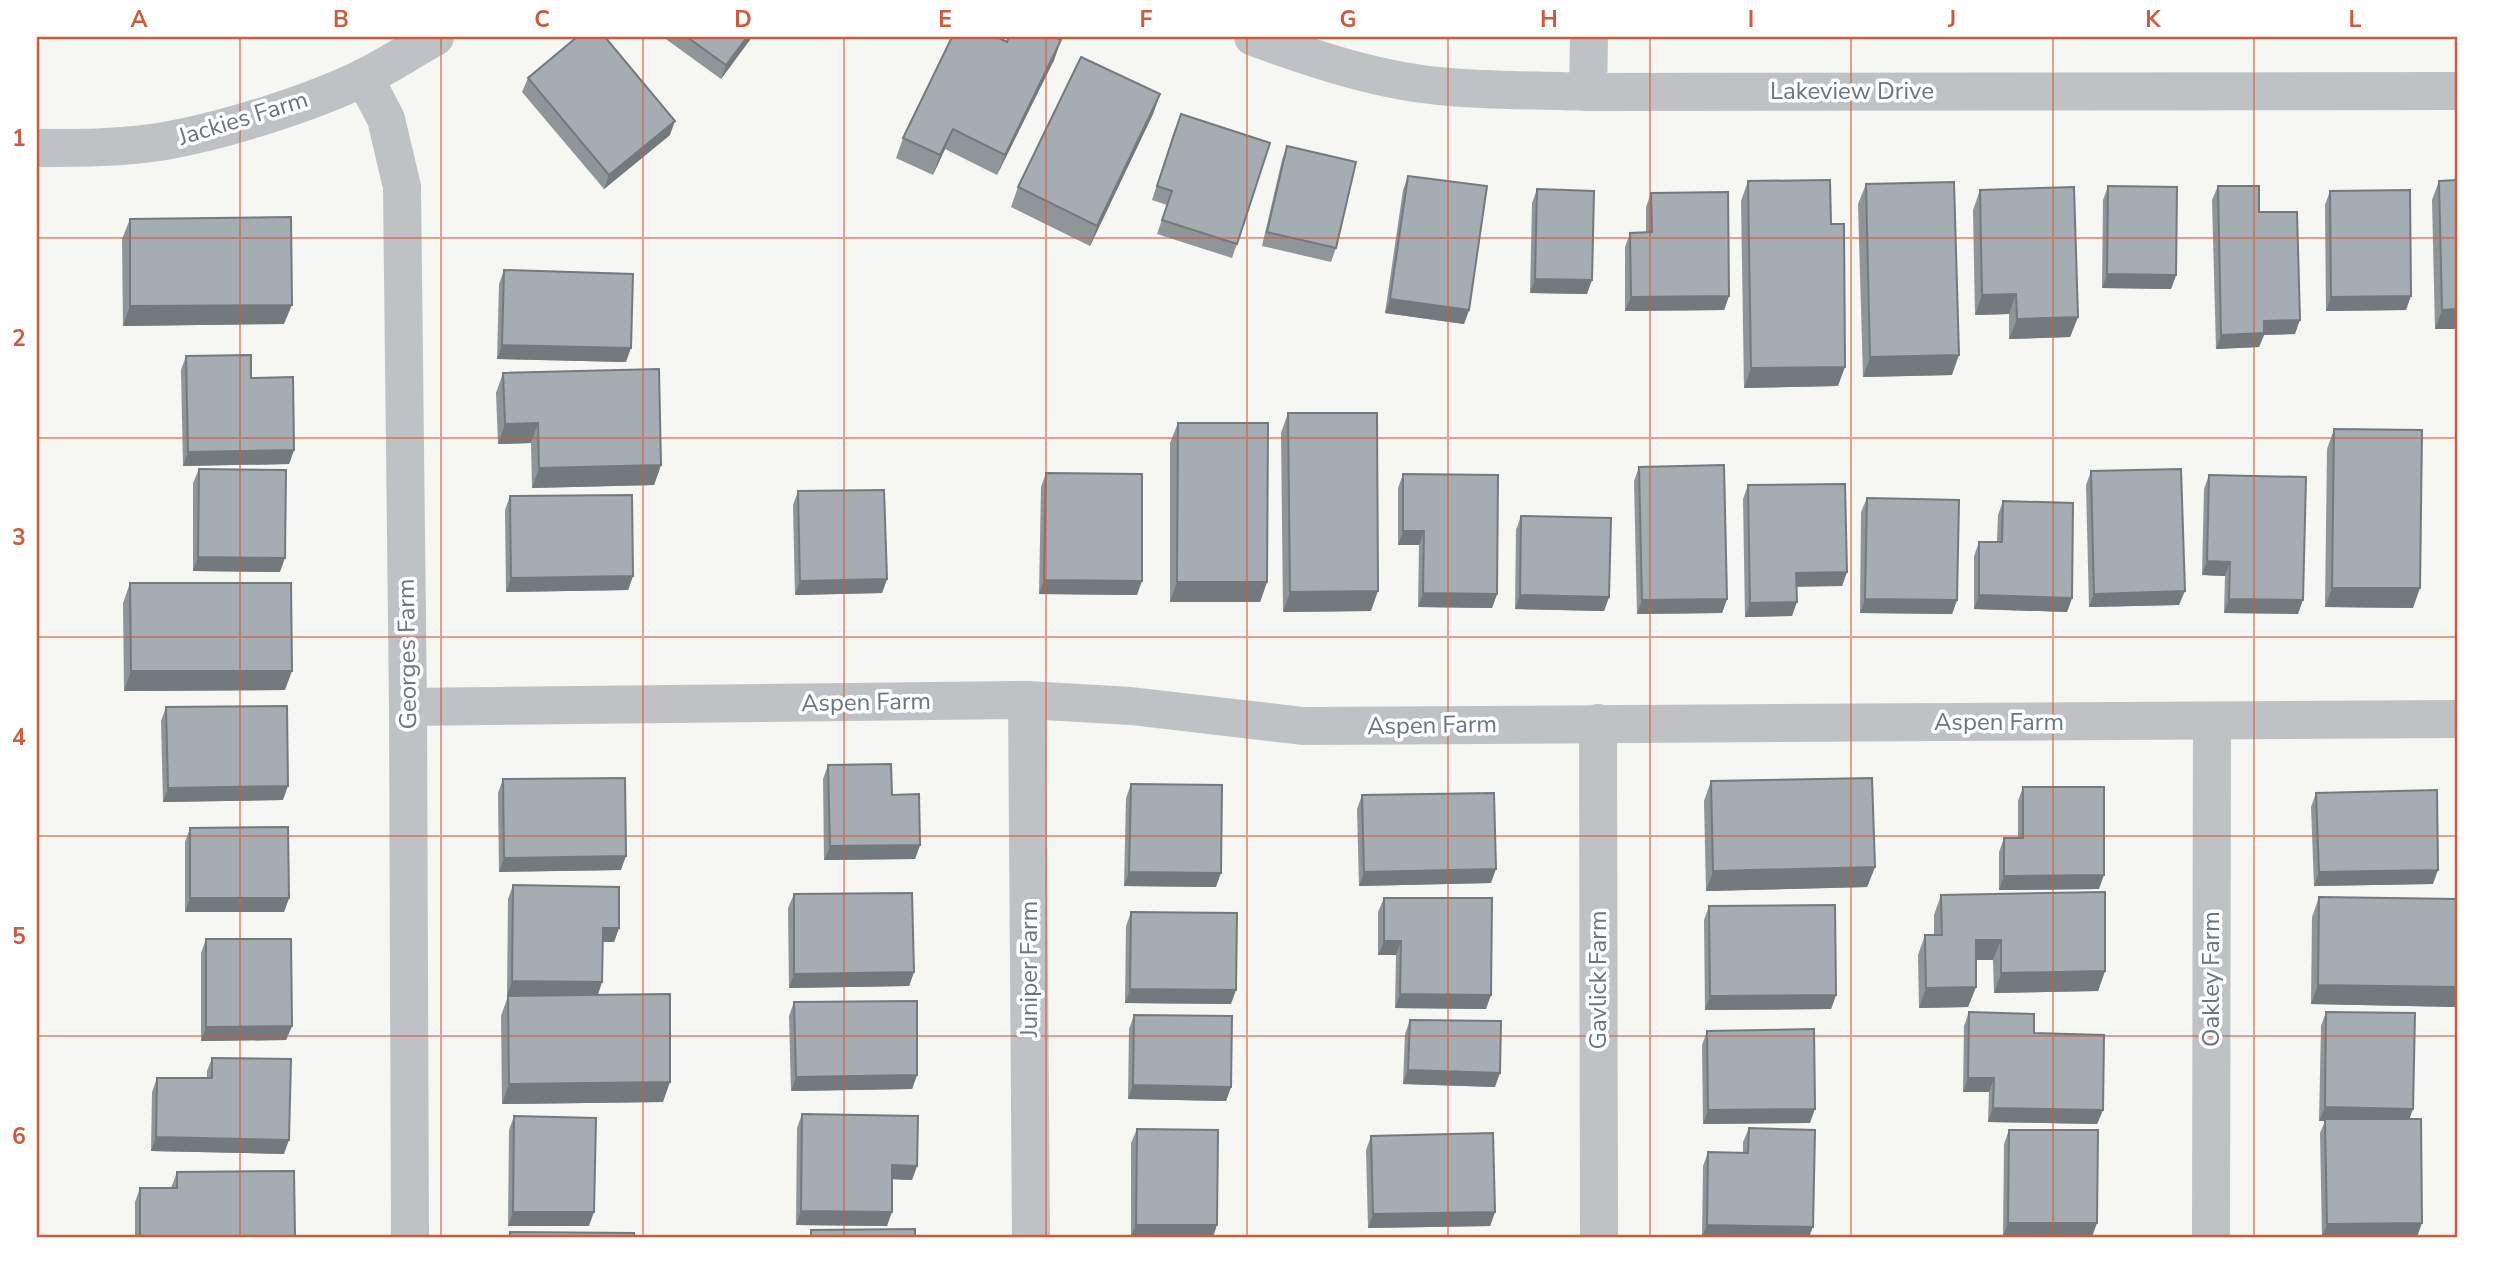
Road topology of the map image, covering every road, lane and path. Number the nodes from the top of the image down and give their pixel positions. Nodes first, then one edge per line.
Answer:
1 (435, 37) edge
2 (1253, 37) edge
3 (1589, 37) edge
4 (364, 77) junction
5 (2457, 91) edge
6 (1588, 92) junction
7 (37, 148) edge
8 (1027, 701) junction
9 (408, 707) junction
10 (2457, 719) edge
11 (2212, 721) junction
12 (1598, 723) junction
13 (410, 1237) edge
14 (1031, 1237) edge
15 (1599, 1237) edge
16 (2211, 1237) edge

1 - 4 street, Jackies Farm
2 - 6 street, Lakeview Drive
3 - 6 street
4 - 7 street, Jackies Farm
4 - 9 street, Georges Farm
5 - 6 street, Lakeview Drive
8 - 9 street, Aspen Farm
8 - 12 street, Aspen Farm
8 - 14 street, Juniper Farm
9 - 13 street, Georges Farm
10 - 11 street, Aspen Farm
11 - 12 street, Aspen Farm
11 - 16 street, Oakley Farm
12 - 15 street, Gavlick Farm

